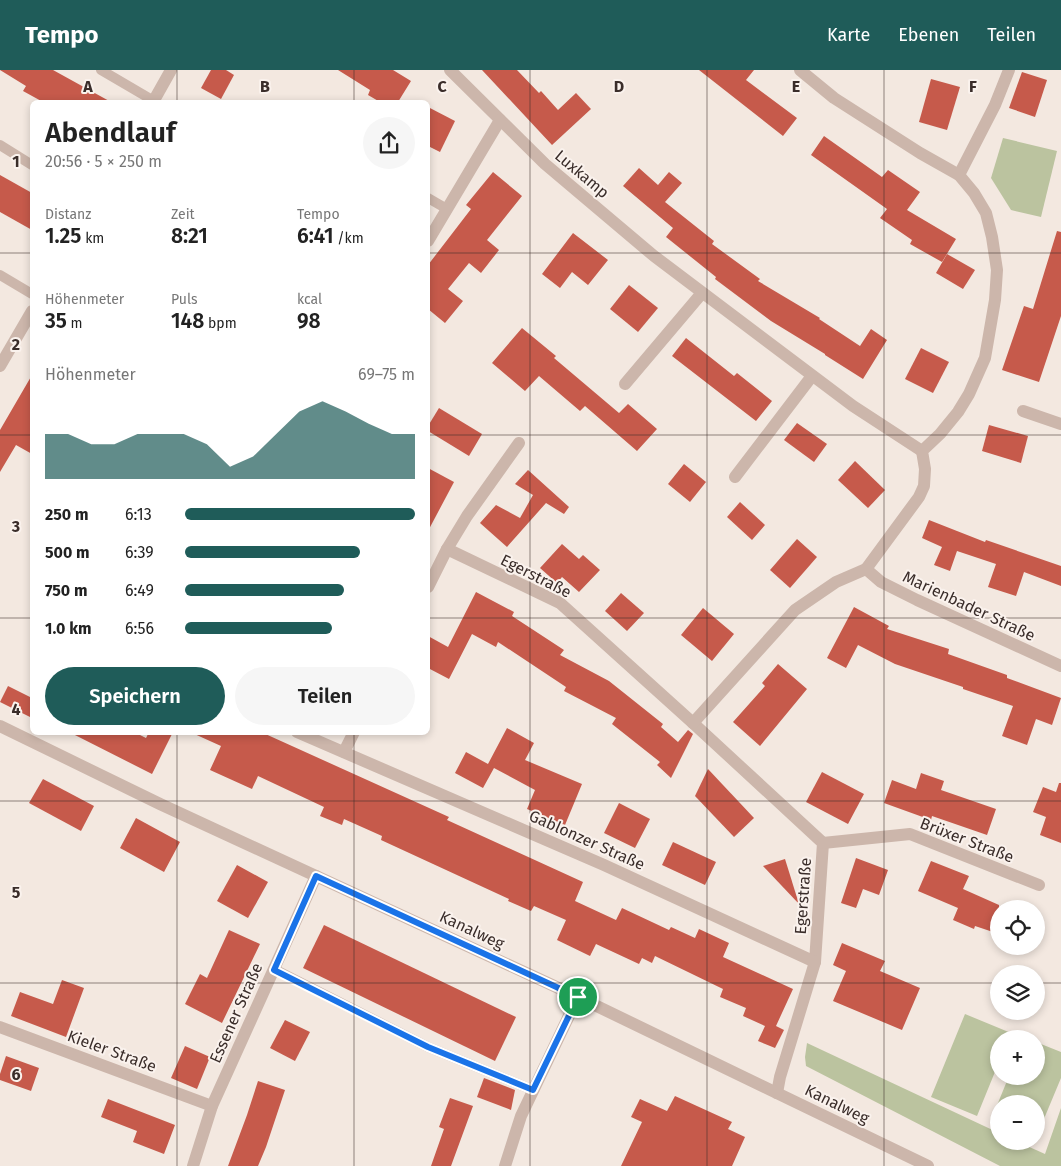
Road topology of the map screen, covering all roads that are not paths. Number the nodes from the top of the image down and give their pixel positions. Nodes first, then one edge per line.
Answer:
1 (101, 70) edge
2 (171, 70) edge
3 (450, 70) edge
4 (800, 70) edge
5 (1009, 70) edge
6 (150, 100) edge
7 (154, 100) edge
8 (500, 120) junction
9 (0, 145) edge
10 (30, 164) edge
11 (959, 175) junction
12 (430, 199) edge
13 (447, 209) junction
14 (430, 238) edge
15 (0, 275) edge
16 (702, 292) junction
17 (30, 293) edge
18 (30, 314) edge
19 (0, 366) edge
20 (812, 376) junction
21 (625, 384) dead end
22 (1023, 411) dead end
23 (1061, 424) edge
24 (519, 443) dead end
25 (922, 451) junction
26 (735, 477) dead end
27 (446, 549) junction
28 (866, 569) junction
29 (430, 583) edge
30 (1061, 666) edge
31 (694, 723) junction
32 (0, 726) edge
33 (304, 735) edge
34 (352, 735) edge
35 (344, 752) junction
36 (822, 843) junction
37 (316, 876) junction
38 (1039, 885) dead end
39 (815, 962) junction
40 (274, 970) junction
41 (578, 997) junction
42 (0, 1027) edge
43 (533, 1090) junction
44 (777, 1093) junction
45 (212, 1106) junction
46 (193, 1166) edge
47 (505, 1166) edge
48 (928, 1166) edge

1 - 6 lane
2 - 7 street
3 - 8 street, Luxkamp
4 - 11 street
5 - 11 street
8 - 13 street
8 - 16 street, Luxkamp
9 - 10 lane
11 - 25 street
12 - 13 lane
13 - 14 street
15 - 17 lane
16 - 20 street, Luxkamp
16 - 21 street
18 - 19 street
20 - 25 street, Luxkamp
20 - 26 street
22 - 23 street
24 - 27 street
25 - 28 street
27 - 29 street
27 - 31 street, Egerstraße
28 - 30 street, Marienbader Straße
28 - 31 street
31 - 36 street, Egerstraße
32 - 37 street, Kanalweg
33 - 35 street, Gablonzer Straße
34 - 35 street
35 - 39 street, Gablonzer Straße
36 - 38 street, Brüxer Straße
36 - 39 street, Egerstraße
37 - 40 street, Essener Straße
37 - 41 street, Kanalweg
39 - 44 street, Egerstraße
40 - 43 lane
40 - 45 street, Essener Straße
41 - 43 street
41 - 44 street, Kanalweg
42 - 45 street, Kieler Straße
43 - 47 street
44 - 48 street, Kanalweg
45 - 46 street, Essener Straße

